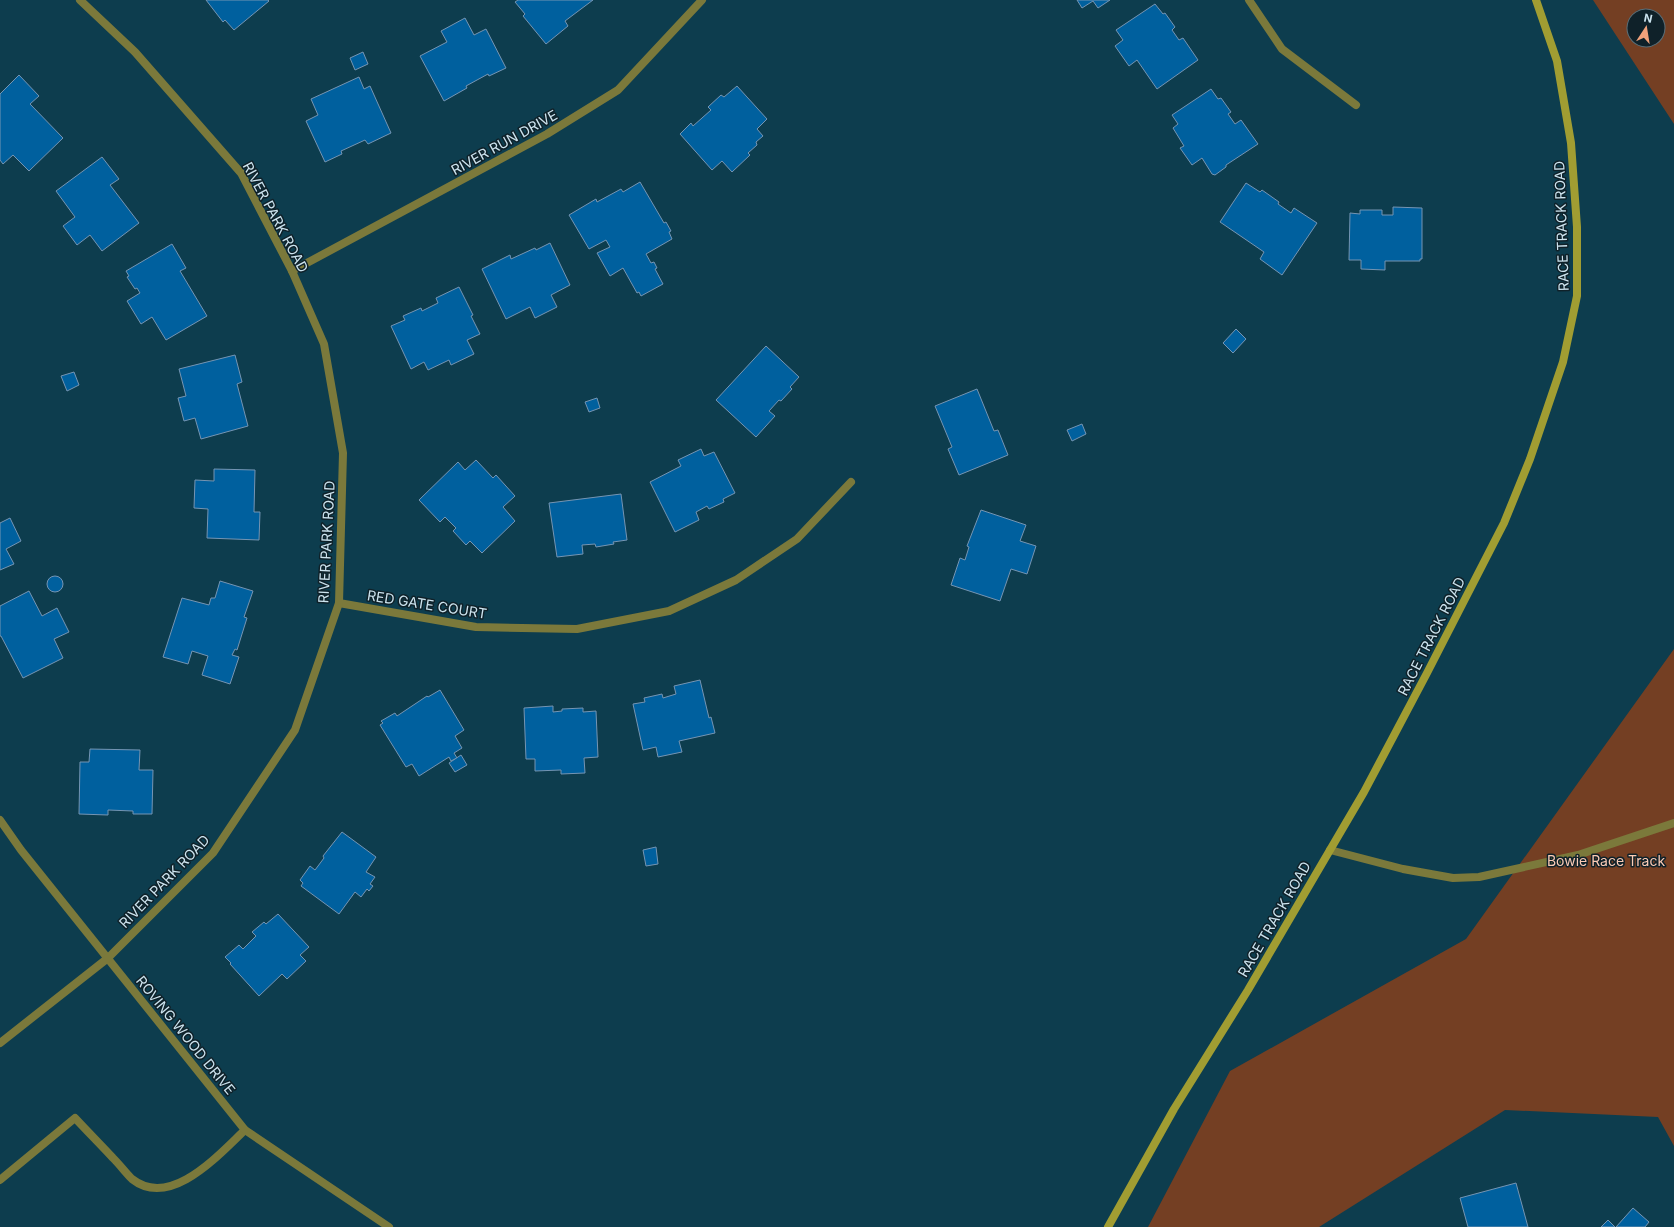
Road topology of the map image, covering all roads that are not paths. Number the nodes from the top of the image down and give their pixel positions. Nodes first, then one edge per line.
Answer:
1 (80, 0) edge
2 (702, 0) edge
3 (1249, 0) edge
4 (1536, 0) edge
5 (1356, 105) dead end
6 (292, 271) junction
7 (851, 482) dead end
8 (339, 603) junction
9 (0, 820) edge
10 (1674, 823) edge
11 (1330, 850) junction
12 (108, 958) junction
13 (0, 1043) edge
14 (245, 1130) junction
15 (0, 1180) edge
16 (389, 1227) edge
17 (1108, 1227) edge

1 - 6 street, RIVER PARK ROAD
2 - 6 street, RIVER RUN DRIVE
3 - 5 street
4 - 11 street, RACE TRACK ROAD
6 - 8 street, RIVER PARK ROAD
7 - 8 street, RED GATE COURT
8 - 12 street, RIVER PARK ROAD
9 - 12 street, ROVING WOOD DRIVE
10 - 11 street
11 - 17 street, RACE TRACK ROAD
12 - 13 street, RIVER PARK ROAD
12 - 14 street, ROVING WOOD DRIVE
14 - 15 street
14 - 16 street, ROVING WOOD DRIVE

